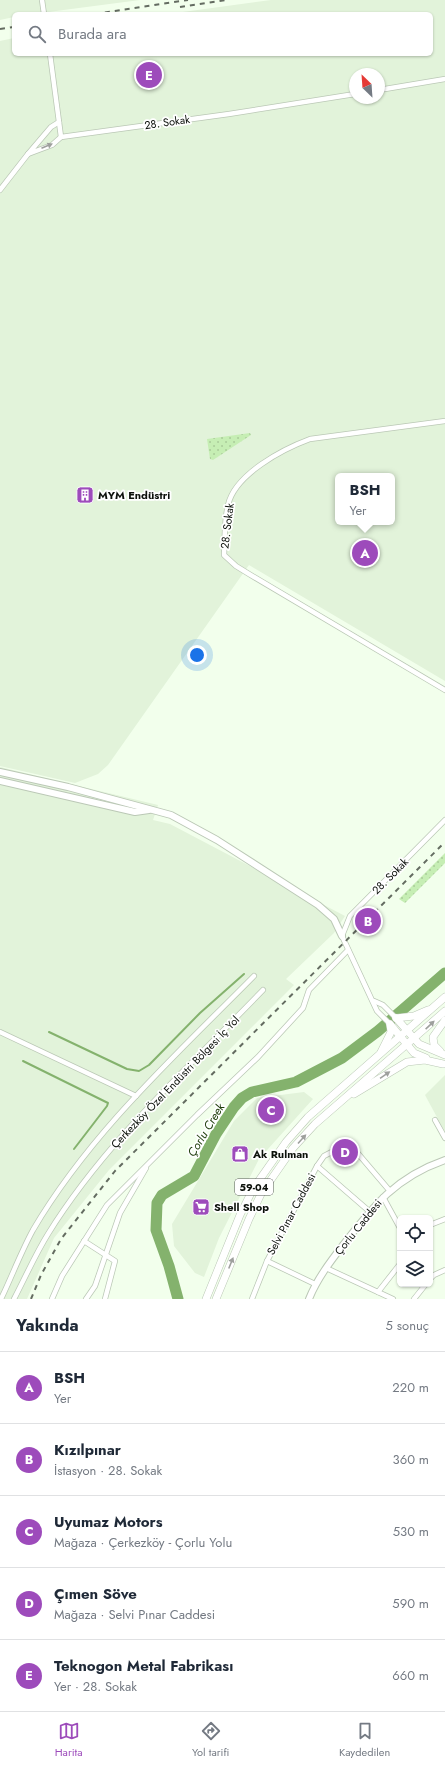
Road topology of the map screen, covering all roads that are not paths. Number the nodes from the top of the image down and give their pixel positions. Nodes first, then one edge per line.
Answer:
1 (42, 0) edge
2 (44, 12) edge
3 (50, 56) edge
4 (445, 80) edge
5 (385, 89) edge
6 (349, 95) edge
7 (59, 122) junction
8 (62, 136) junction
9 (28, 154) junction
10 (0, 190) edge
11 (445, 421) edge
12 (445, 690) edge
13 (0, 772) edge
14 (0, 781) edge
15 (153, 810) junction
16 (445, 820) edge
17 (342, 936) junction
18 (348, 950) junction
19 (254, 976) dead end
20 (263, 990) dead end
21 (445, 996) edge
22 (374, 1001) junction
23 (431, 1009) junction
24 (445, 1011) edge
25 (396, 1018) junction
26 (445, 1020) edge
27 (390, 1024) junction
28 (408, 1031) junction
29 (0, 1032) edge
30 (400, 1038) junction
31 (414, 1039) junction
32 (407, 1046) junction
33 (445, 1054) edge
34 (380, 1055) junction
35 (444, 1064) edge
36 (136, 1096) junction
37 (340, 1102) junction
38 (436, 1120) dead end
39 (445, 1138) edge
40 (445, 1160) edge
41 (150, 1162) junction
42 (317, 1166) junction
43 (390, 1190) junction
44 (383, 1197) junction
45 (369, 1211) junction
46 (445, 1219) edge
47 (397, 1223) edge
48 (433, 1223) edge
49 (84, 1241) junction
50 (106, 1255) junction
51 (267, 1261) junction
52 (326, 1268) junction
53 (397, 1268) edge
54 (445, 1270) edge
55 (434, 1275) edge
56 (315, 1284) junction
57 (424, 1287) edge
58 (378, 1292) junction
59 (1, 1299) edge
60 (14, 1299) edge
61 (52, 1299) edge
62 (86, 1299) edge
63 (105, 1299) edge
64 (206, 1299) edge
65 (216, 1299) edge
66 (252, 1299) edge
67 (309, 1299) edge
68 (393, 1299) edge
69 (414, 1299) edge

1 - 2 street
3 - 7 street
4 - 5 street
6 - 8 street, 28. Sokak
7 - 8 street
7 - 9 street
9 -> 8 street
9 - 10 street
11 - 12 street, 28. Sokak
13 - 15 street
14 - 15 street
15 - 17 street
16 - 17 street, 28. Sokak
17 - 18 street
18 - 22 street
18 - 41 street
19 - 36 street, Çerkezköy Özel Endüstri Bölgesi İç Yol
20 - 60 street, Çerkezköy Özel Endüstri Bölgesi İç Yol
21 - 23 main road, 59-04
22 - 25 street
22 - 27 street
23 - 25 main road
23 - 28 main road, 59-04
31 -> 24 main road, 59-04
25 - 28 main road
26 - 33 main road
27 - 30 main road
27 - 34 main road
28 - 30 main road, 59-04
28 - 31 main road
29 - 36 street, Çerkezköy Özel Endüstri Bölgesi İç Yol
30 - 32 main road
30 - 34 main road, 59-04
31 - 32 main road, 59-04
31 - 33 main road
32 - 35 main road
32 - 37 main road, 59-04
34 - 64 main road, 59-04
37 -> 35 main road
36 - 59 street, Çerkezköy Özel Endüstri Bölgesi İç Yol
65 -> 37 main road, 59-04
38 - 39 street
40 - 43 street, Çorlu Caddesi
41 - 49 street
41 - 50 street
42 - 43 street, Selvi Pınar Caddesi
42 - 45 street
42 - 51 street, Selvi Pınar Caddesi
43 - 44 street, Çorlu Caddesi
44 - 45 street, Çorlu Caddesi
44 - 47 street
45 - 52 street, Çorlu Caddesi
46 - 48 street
49 - 50 street
49 - 61 street
50 - 62 street
50 - 63 street
51 - 56 street
51 - 66 street, Selvi Pınar Caddesi
52 - 56 street, Çorlu Caddesi
52 - 58 street
53 - 58 street
54 - 55 street
56 - 67 street, Çorlu Caddesi
57 - 69 street
58 - 68 street

